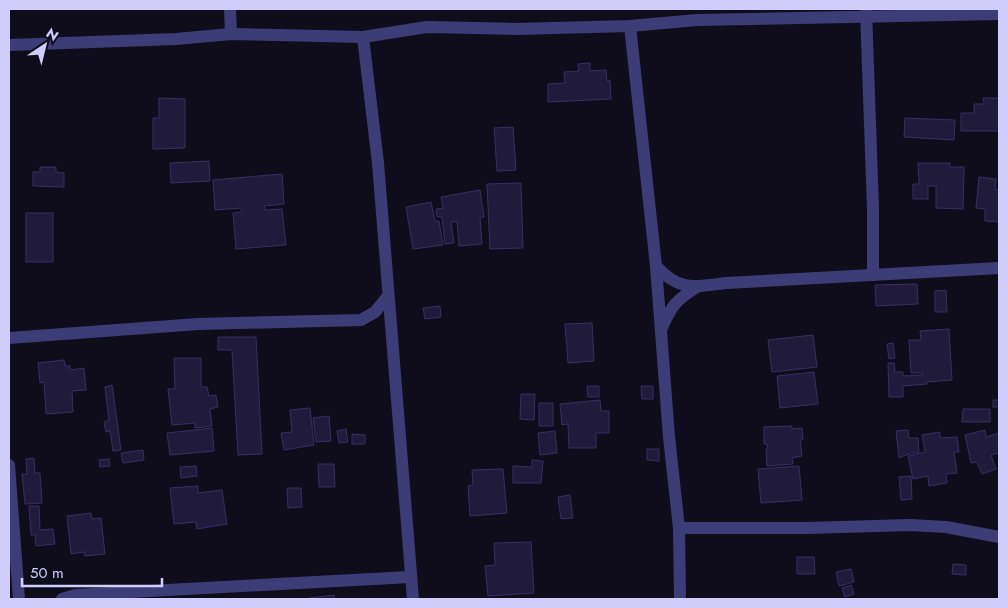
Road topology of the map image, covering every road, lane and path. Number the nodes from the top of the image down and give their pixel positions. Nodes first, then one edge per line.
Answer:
1 (230, 9) edge
2 (866, 12) edge
3 (999, 14) edge
4 (630, 26) junction
5 (231, 34) junction
6 (363, 38) junction
7 (9, 45) edge
8 (656, 266) junction
9 (999, 268) edge
10 (873, 275) junction
11 (697, 286) junction
12 (388, 296) junction
13 (660, 332) junction
14 (9, 338) edge
15 (9, 465) edge
16 (679, 528) junction
17 (999, 537) edge
18 (410, 577) junction
19 (19, 599) edge
20 (62, 599) edge
21 (413, 599) edge
22 (680, 599) edge

1 - 5 street
2 - 3 street
2 - 4 street
2 - 10 street
4 - 6 street
4 - 8 street
5 - 6 street
5 - 7 street
6 - 12 street
8 - 11 street
8 - 13 street
9 - 10 street
10 - 11 street
11 - 13 street
12 - 14 street
12 - 18 street
13 - 16 street
15 - 19 street
16 - 17 street
16 - 22 street
18 - 20 street
18 - 21 street

